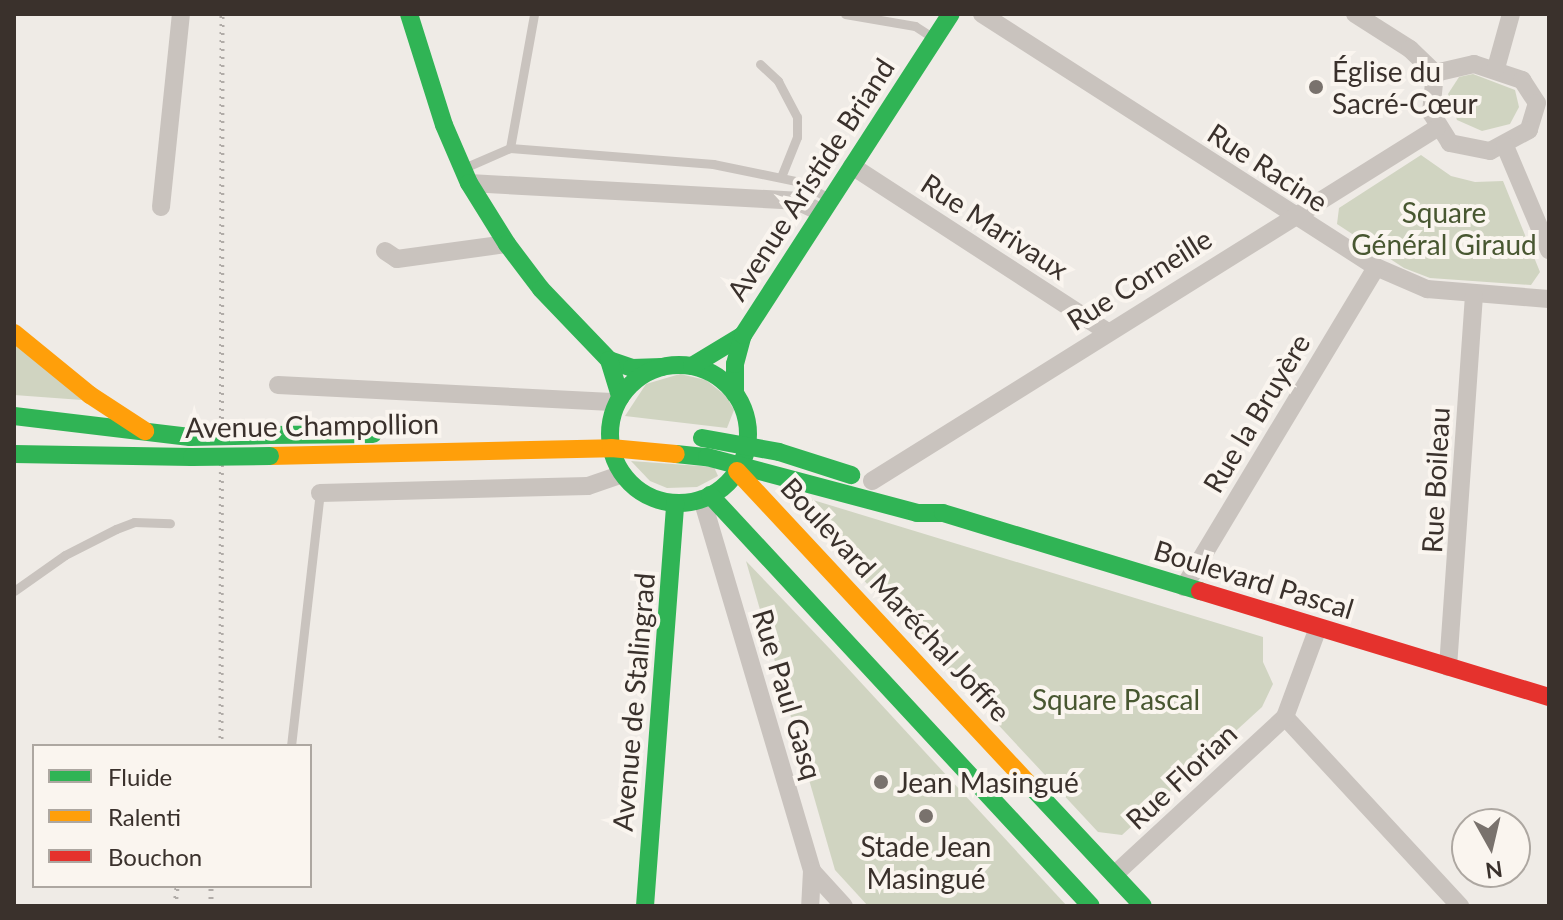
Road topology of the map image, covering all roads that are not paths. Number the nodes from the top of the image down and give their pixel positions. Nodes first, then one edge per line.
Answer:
1 (181, 14) edge
2 (409, 14) edge
3 (534, 14) edge
4 (845, 14) edge
5 (951, 14) edge
6 (982, 14) edge
7 (1355, 14) edge
8 (1511, 14) edge
9 (935, 39) junction
10 (760, 64) dead end
11 (1496, 68) junction
12 (1435, 73) junction
13 (1543, 103) edge
14 (1437, 128) junction
15 (1505, 146) junction
16 (510, 148) junction
17 (852, 166) junction
18 (466, 176) junction
19 (781, 177) junction
20 (826, 205) junction
21 (161, 207) dead end
22 (1291, 216) junction
23 (507, 244) junction
24 (1549, 250) edge
25 (385, 251) dead end
26 (1376, 267) junction
27 (1474, 296) junction
28 (1549, 299) edge
29 (1108, 332) junction
30 (14, 333) edge
31 (743, 335) junction
32 (609, 360) junction
33 (692, 366) junction
34 (662, 367) junction
35 (278, 385) dead end
36 (735, 394) junction
37 (619, 400) junction
38 (14, 416) edge
39 (671, 433) dead end
40 (151, 435) junction
41 (616, 435) junction
42 (747, 445) junction
43 (15, 454) edge
44 (739, 468) junction
45 (622, 474) junction
46 (872, 481) junction
47 (320, 493) joint
48 (706, 497) junction
49 (675, 503) junction
50 (943, 513) junction
51 (170, 523) dead end
52 (1184, 587) junction
53 (14, 591) edge
54 (1318, 628) junction
55 (1448, 667) junction
56 (1549, 697) edge
57 (1285, 717) junction
58 (291, 744) edge
59 (812, 871) junction
60 (1119, 881) junction
61 (645, 906) edge
62 (810, 906) edge
63 (844, 906) edge
64 (1091, 906) edge
65 (1103, 906) edge
66 (1143, 906) edge
67 (1460, 906) edge

1 - 21 street
2 - 18 main road
3 - 16 lane
4 - 9 lane
5 - 9 main road, Avenue Aristide Briand
6 - 22 street, Rue Racine
7 - 12 street
8 - 11 street
9 - 17 main road, Avenue Aristide Briand
10 - 19 lane
11 - 12 street
11 - 13 street
12 - 14 street
13 - 15 street
14 - 15 street
14 - 22 street, Rue Corneille
15 - 24 street
16 - 18 lane
16 - 19 lane
17 - 20 main road, Avenue Aristide Briand
17 - 29 street, Rue Marivaux
18 - 20 street
18 - 23 main road
19 - 20 lane
20 - 31 main road, Avenue Aristide Briand
22 - 26 street, Rue Racine
22 - 29 street, Rue Corneille
23 - 25 street
23 - 32 main road
26 - 27 street, Rue Racine
26 - 52 street, Rue la Bruyère
27 - 28 street, Rue Racine
27 - 55 street, Rue Boileau
29 - 46 street, Rue Corneille
30 - 40 main road
31 - 33 main road, Avenue Aristide Briand
31 - 36 main road, Avenue Aristide Briand
32 - 34 main road
32 - 37 main road
33 - 34 main road
33 - 36 main road
34 - 37 main road
35 - 37 street
36 - 42 main road
37 - 41 main road
38 - 40 main road, Avenue Champollion
39 - 42 main road, Boulevard Pascal
40 - 41 main road, Avenue Champollion, bridge
41 - 43 main road, Avenue Champollion, bridge
41 - 44 main road, Boulevard Pascal
41 - 45 main road
42 - 44 main road
42 - 46 main road, Boulevard Pascal
44 - 48 main road
44 - 50 main road, Boulevard Pascal
44 - 60 main road, Boulevard Maréchal Joffre
45 - 47 street
45 - 49 main road
46 - 50 main road, Boulevard Pascal
47 - 58 lane
48 - 49 main road
48 - 59 street, Rue Paul Gasq
48 - 64 main road
49 - 61 main road, Avenue de Stalingrad
50 - 52 main road, Boulevard Pascal
51 - 53 lane
52 - 54 main road, Boulevard Pascal
54 - 55 main road, Boulevard Pascal
54 - 57 street
55 - 56 main road, Boulevard Pascal
57 - 60 street, Rue Florian
57 - 67 street
59 - 62 street, Rue Paul Gasq
59 - 63 street
60 - 65 main road
60 - 66 main road, Boulevard Maréchal Joffre

